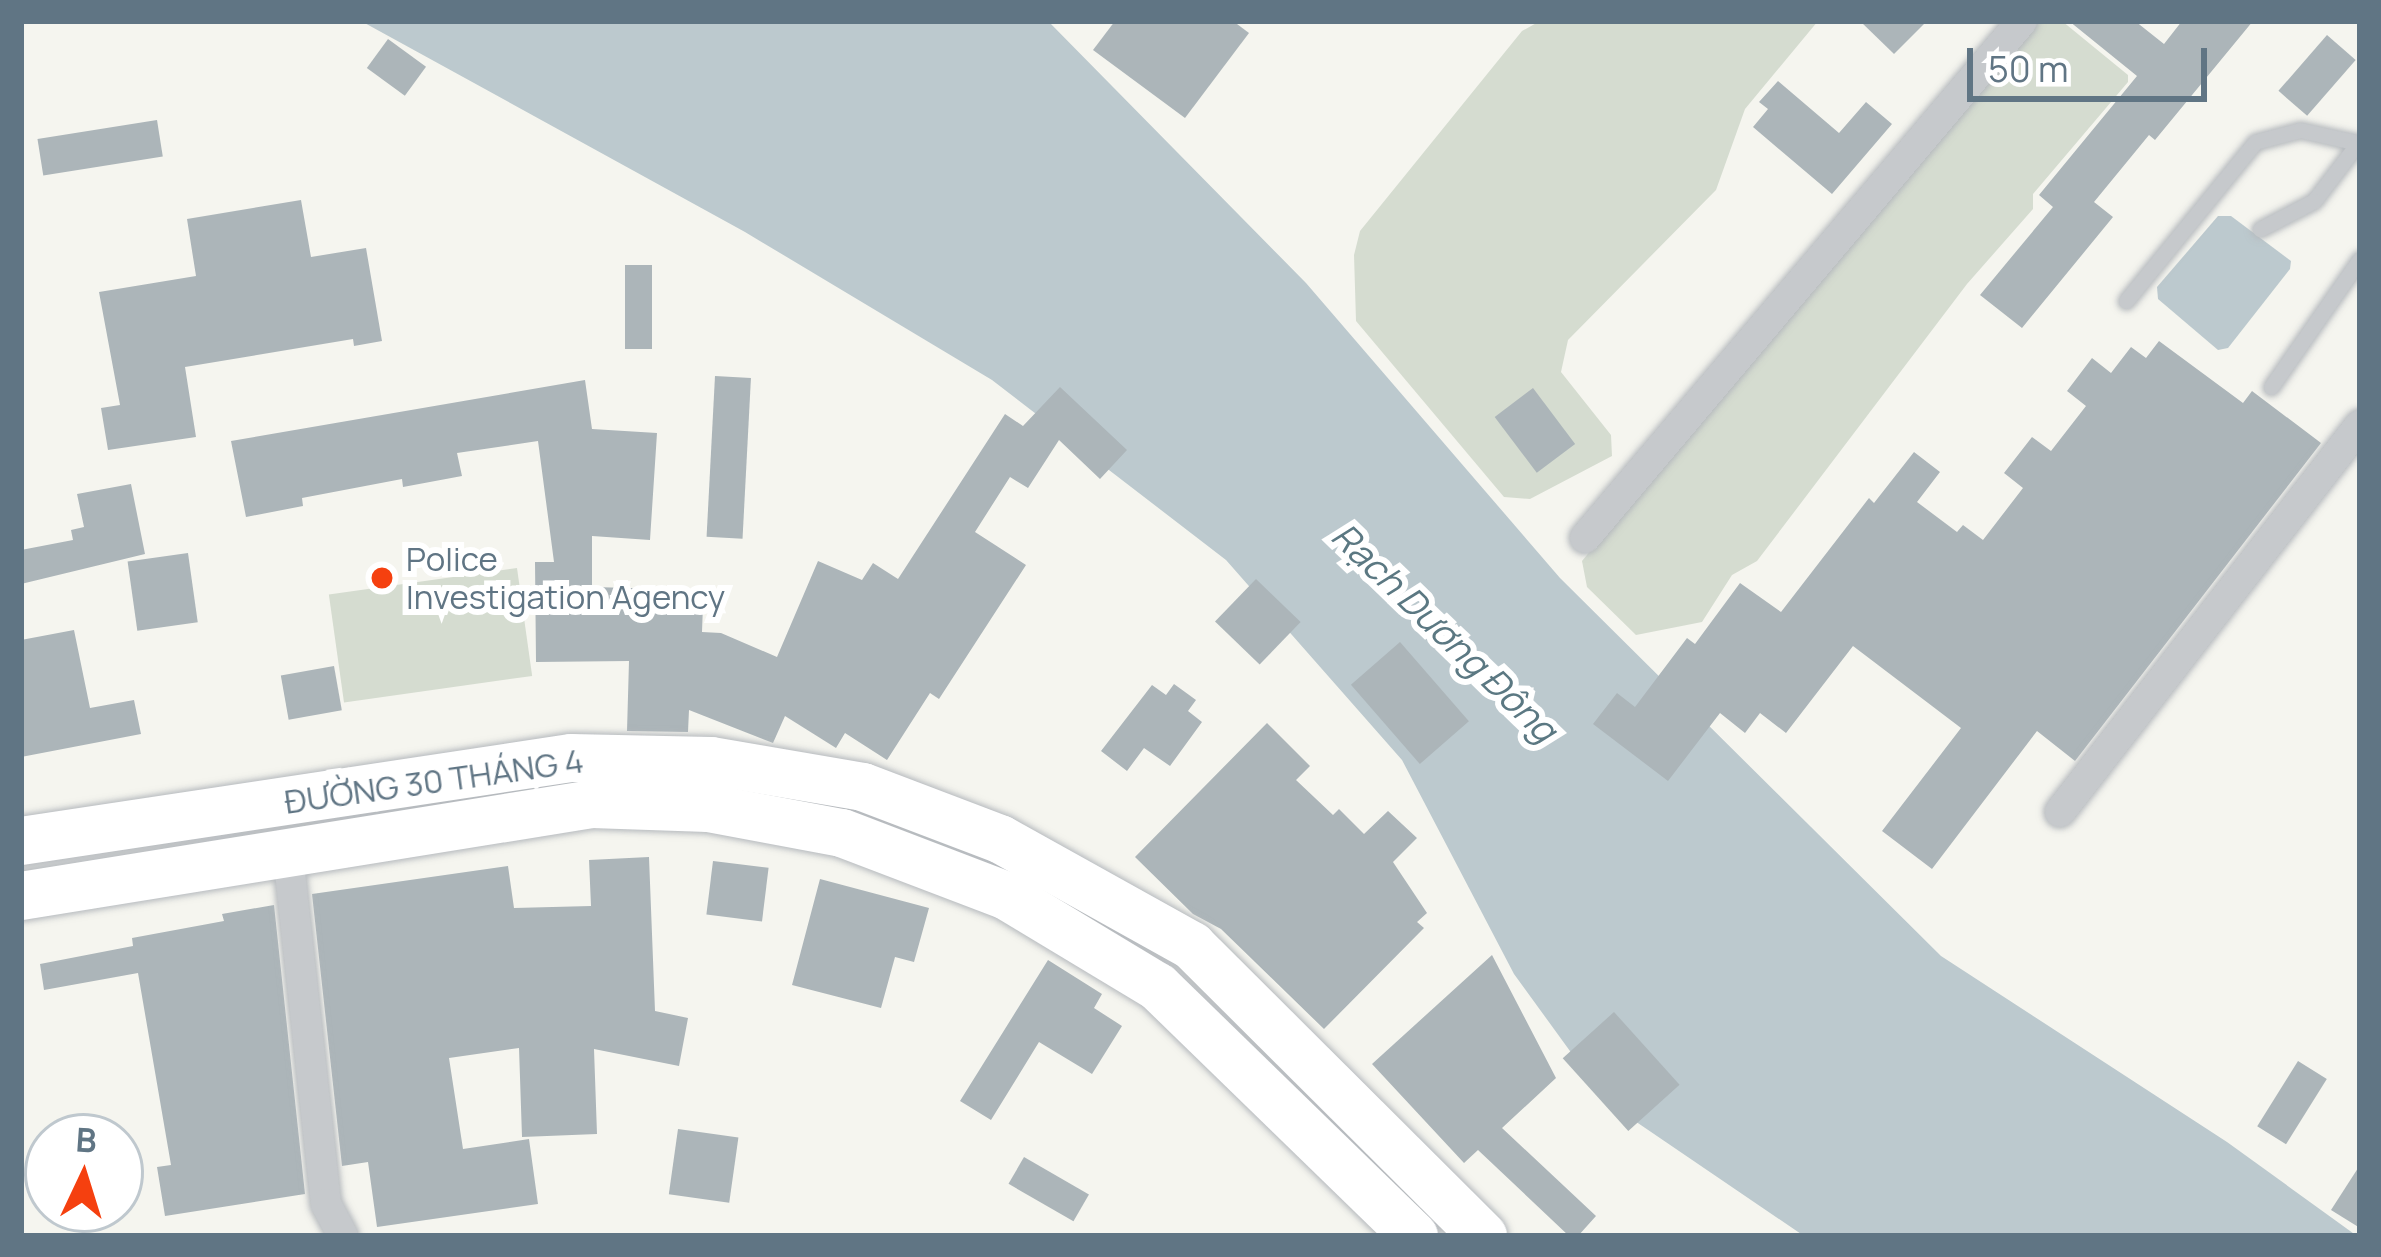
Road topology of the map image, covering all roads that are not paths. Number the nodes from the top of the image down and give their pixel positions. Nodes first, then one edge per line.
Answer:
1 (2022, 21) edge
2 (2360, 143) edge
3 (2260, 229) dead end
4 (2360, 260) edge
5 (2126, 302) dead end
6 (2271, 387) dead end
7 (2360, 425) edge
8 (1585, 538) dead end
9 (590, 781) junction
10 (2060, 812) dead end
11 (21, 841) edge
12 (288, 854) junction
13 (21, 896) edge
14 (1192, 946) junction
15 (1158, 988) junction
16 (343, 1236) edge
17 (1414, 1236) edge
18 (1483, 1236) edge

1 - 8 street
2 - 3 lane
2 - 5 lane
4 - 6 lane
7 - 10 street
9 - 11 main road, ĐƯỜNG 30 THÁNG 4
9 - 12 main road, ĐƯỜNG 30 THÁNG 4
9 - 14 main road, ĐƯỜNG 30 THÁNG 4
9 - 15 main road, ĐƯỜNG 30 THÁNG 4
12 - 13 main road, ĐƯỜNG 30 THÁNG 4
12 - 16 street
14 - 15 main road
14 - 18 main road, ĐƯỜNG 30 THÁNG 4
15 - 17 main road, ĐƯỜNG 30 THÁNG 4

